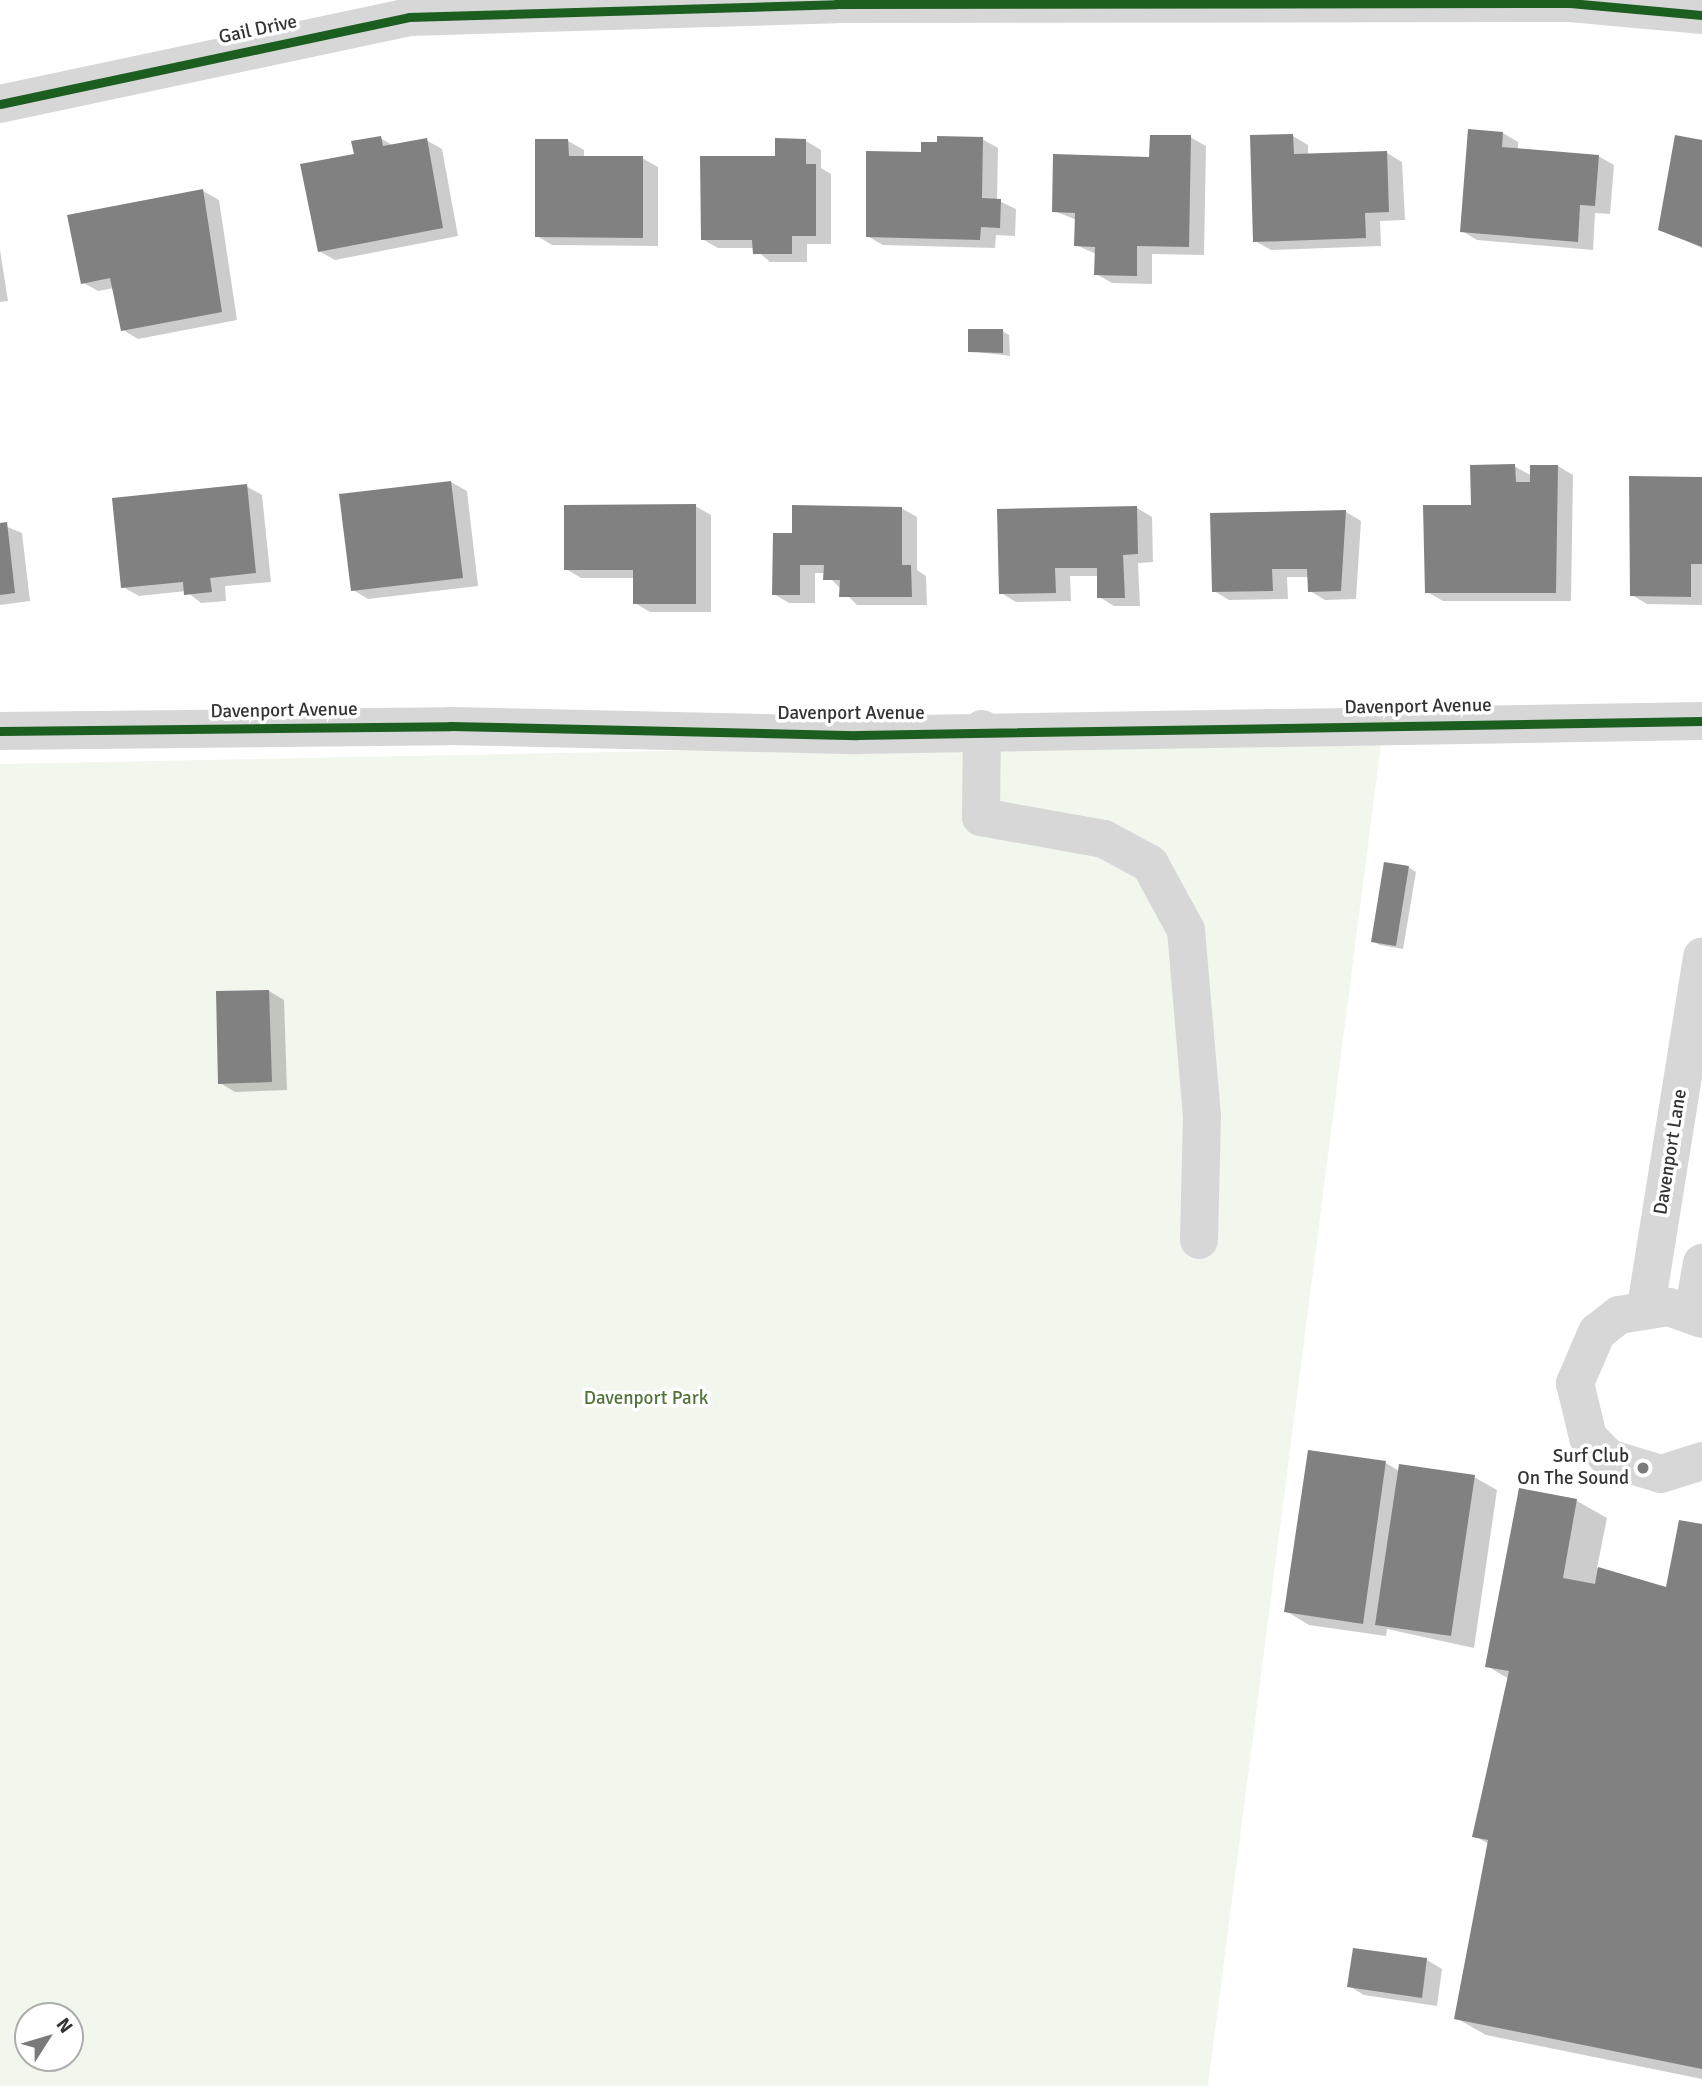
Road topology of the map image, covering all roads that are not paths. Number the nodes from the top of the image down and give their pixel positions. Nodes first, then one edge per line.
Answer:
1 (1570, 1) edge
2 (836, 2) edge
3 (1702, 15) edge
4 (0, 104) edge
5 (1702, 721) edge
6 (982, 729) junction
7 (0, 731) edge
8 (1702, 956) edge
9 (1199, 1240) dead end
10 (1702, 1263) edge
11 (1646, 1307) junction
12 (1697, 1316) edge
13 (1702, 1461) edge

1 - 2 street, Gail Drive
1 - 3 street, Gail Drive
2 - 4 street, Gail Drive
5 - 6 street, Davenport Avenue
6 - 7 street, Davenport Avenue
6 - 9 street
8 - 11 street, Davenport Lane
10 - 12 street
11 - 12 street
11 - 13 street

